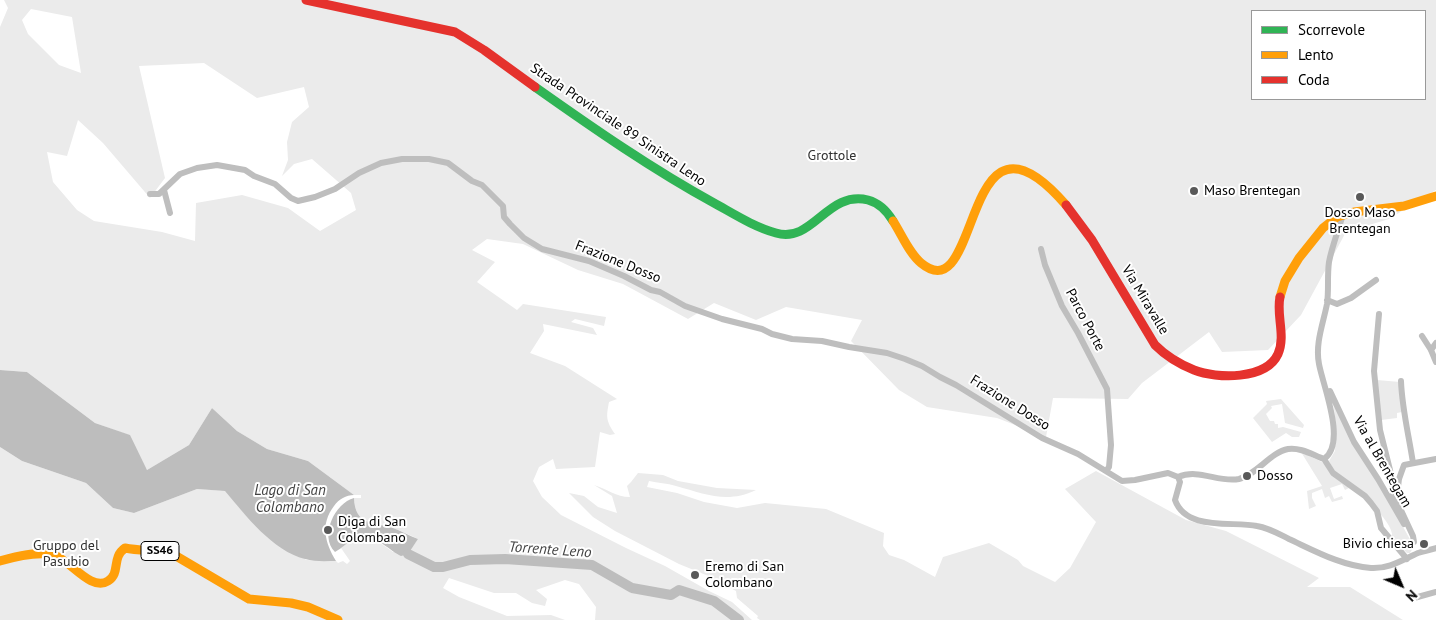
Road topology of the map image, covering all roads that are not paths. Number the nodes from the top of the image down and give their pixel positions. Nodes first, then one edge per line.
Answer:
1 (306, 0) edge
2 (164, 190) junction
3 (150, 194) dead end
4 (1436, 196) edge
5 (1073, 211) joint
6 (170, 213) dead end
7 (1344, 214) junction
8 (1041, 249) dead end
9 (1376, 280) dead end
10 (1327, 300) junction
11 (1379, 314) dead end
12 (1422, 336) dead end
13 (1436, 343) edge
14 (1431, 350) junction
15 (1436, 362) edge
16 (1402, 381) dead end
17 (1324, 385) junction
18 (1324, 459) junction
19 (1436, 459) edge
20 (1413, 463) junction
21 (1105, 471) junction
22 (1178, 477) junction
23 (1398, 502) junction
24 (1414, 542) junction
25 (1436, 548) edge
26 (1418, 553) junction
27 (1407, 559) junction
28 (0, 561) edge
29 (1436, 592) edge
30 (1414, 598) dead end
31 (338, 620) edge

1 - 5 street, Strada Provinciale 89 Sinistra Leno
2 - 3 street, Frazione Dosso
2 - 6 street
2 - 21 street, Frazione Dosso
4 - 7 street, Via Miravalle
5 - 7 street, Via Miravalle
7 - 10 street, Via al Brentegam
8 - 21 street, Parco Porte
9 - 10 street
10 - 17 street, Via al Brentegam
11 - 23 street
12 - 14 street
13 - 14 street
14 - 15 street
16 - 20 street
17 - 18 street, Via al Brentegam
17 - 24 street, Via al Brentegam
18 - 22 street, Frazione Dosso
18 - 27 street
19 - 20 street
20 - 23 street
21 - 22 street, Frazione Dosso
22 - 27 street
23 - 24 street
24 - 26 street, Via al Brentegam
25 - 26 street
26 - 27 street
28 - 31 street, SS46
29 - 30 street

